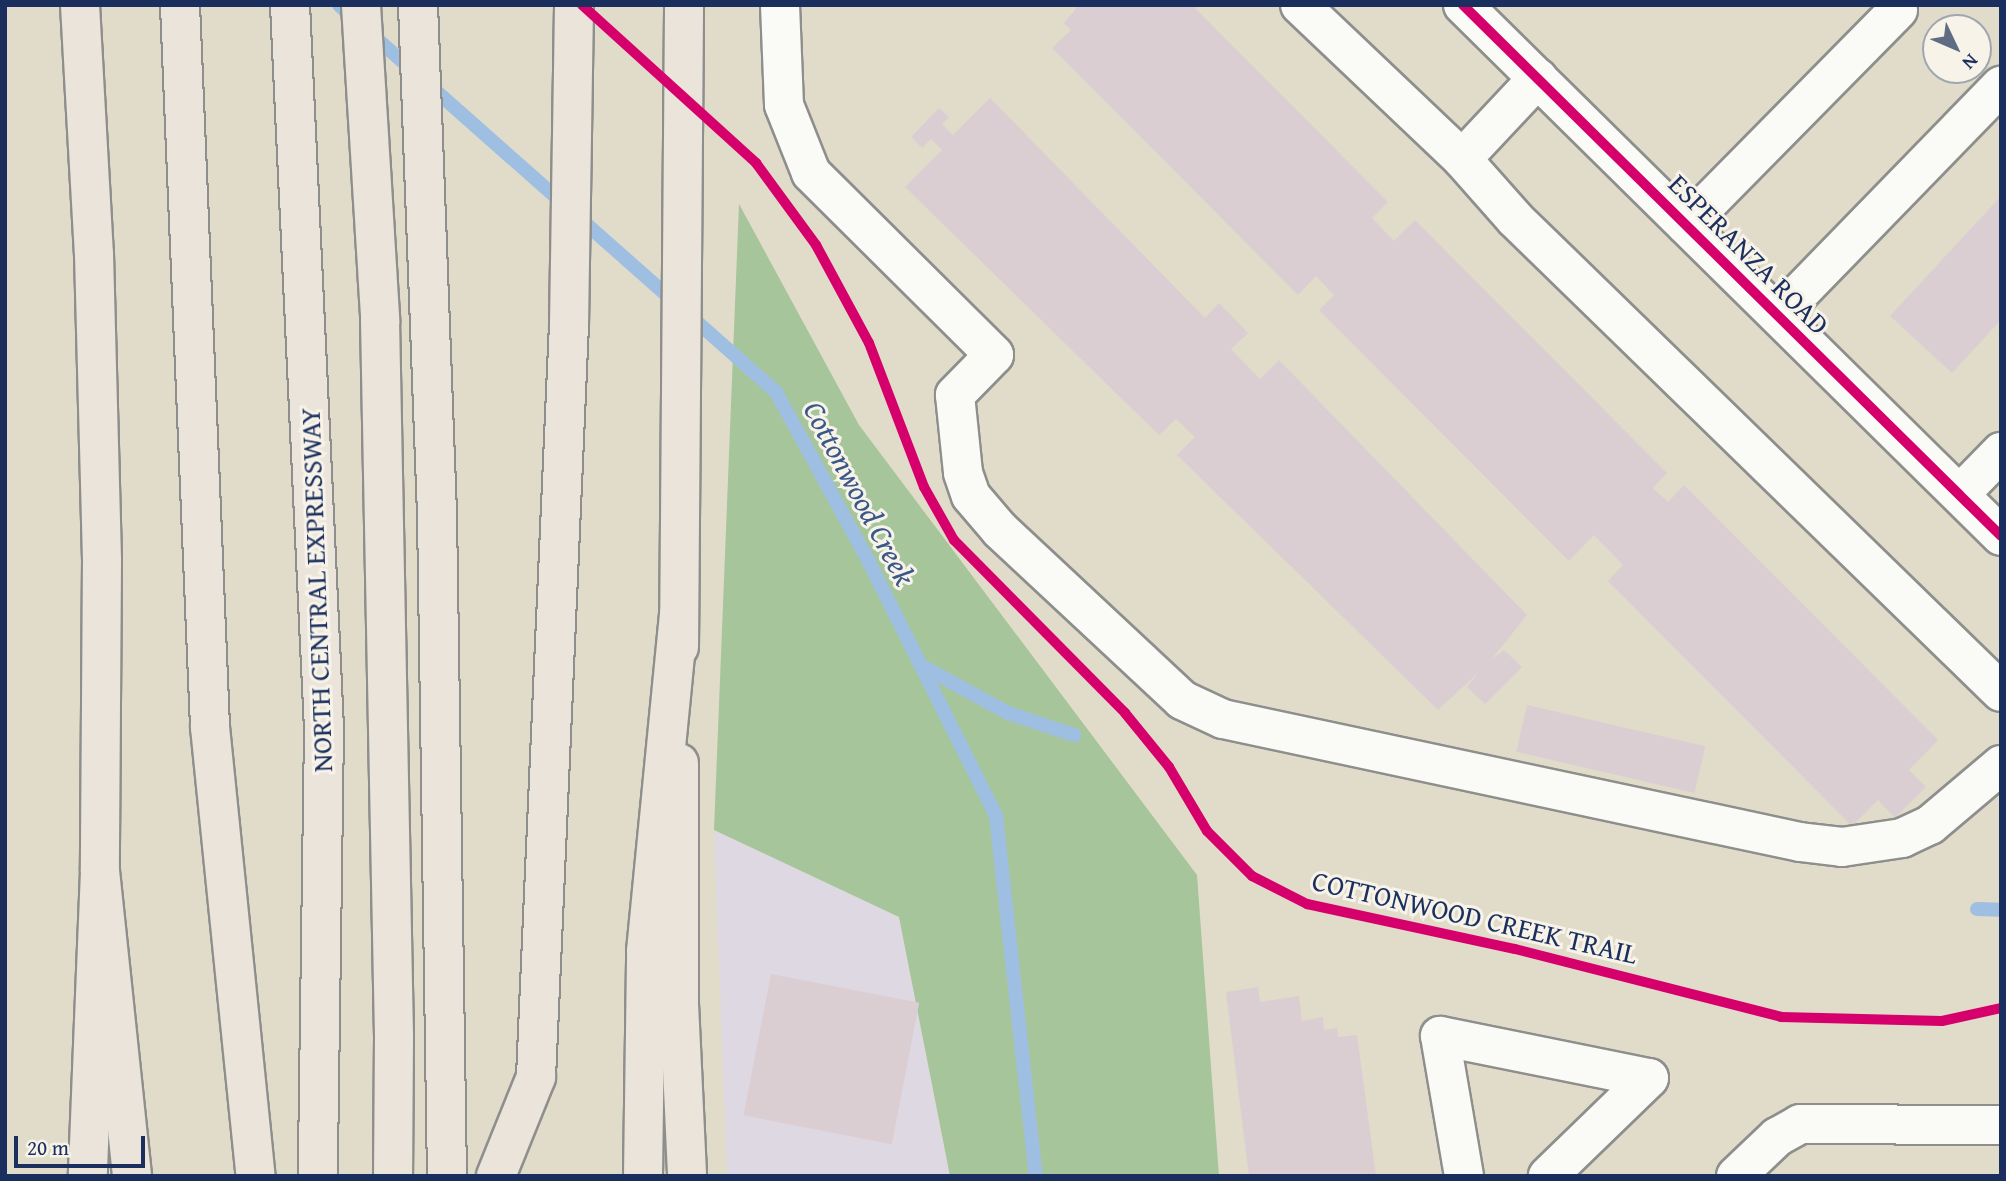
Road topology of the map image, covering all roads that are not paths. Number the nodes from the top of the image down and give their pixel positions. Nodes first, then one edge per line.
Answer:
1 (173, 5) edge
2 (180, 5) edge
3 (290, 5) edge
4 (361, 5) edge
5 (418, 5) edge
6 (574, 5) edge
7 (684, 5) edge
8 (780, 5) edge
9 (1300, 5) edge
10 (1463, 5) edge
11 (1898, 10) dead end
12 (80, 11) edge
13 (1538, 78) junction
14 (2001, 86) edge
15 (183, 105) junction
16 (1462, 159) junction
17 (1686, 225) junction
18 (1778, 315) junction
19 (2001, 452) edge
20 (1960, 494) junction
21 (2001, 536) edge
22 (679, 614) junction
23 (2001, 692) edge
24 (2001, 765) edge
25 (100, 871) junction
26 (2001, 1125) edge
27 (88, 1176) edge
28 (132, 1176) edge
29 (256, 1176) edge
30 (318, 1176) edge
31 (393, 1176) edge
32 (447, 1176) edge
33 (496, 1176) edge
34 (643, 1176) edge
35 (687, 1176) edge
36 (1464, 1176) edge
37 (1548, 1176) edge
38 (1736, 1176) edge

1 - 15 main road
2 - 15 main road
3 - 30 main road, NORTH CENTRAL EXPRESSWAY
4 - 31 main road
5 - 32 main road
6 - 33 main road
7 - 22 main road
8 - 24 street
9 - 16 street
10 - 13 street, ESPERANZA ROAD
11 - 17 street
12 - 25 main road
13 - 16 street
13 - 17 street, ESPERANZA ROAD
14 - 18 street
15 - 29 main road
16 - 23 street
17 - 18 street, ESPERANZA ROAD
18 - 20 street, ESPERANZA ROAD
19 - 20 street
20 - 21 street, ESPERANZA ROAD
22 - 34 main road
22 - 35 main road
25 - 27 main road
25 - 28 main road
26 - 38 street
36 - 37 street

